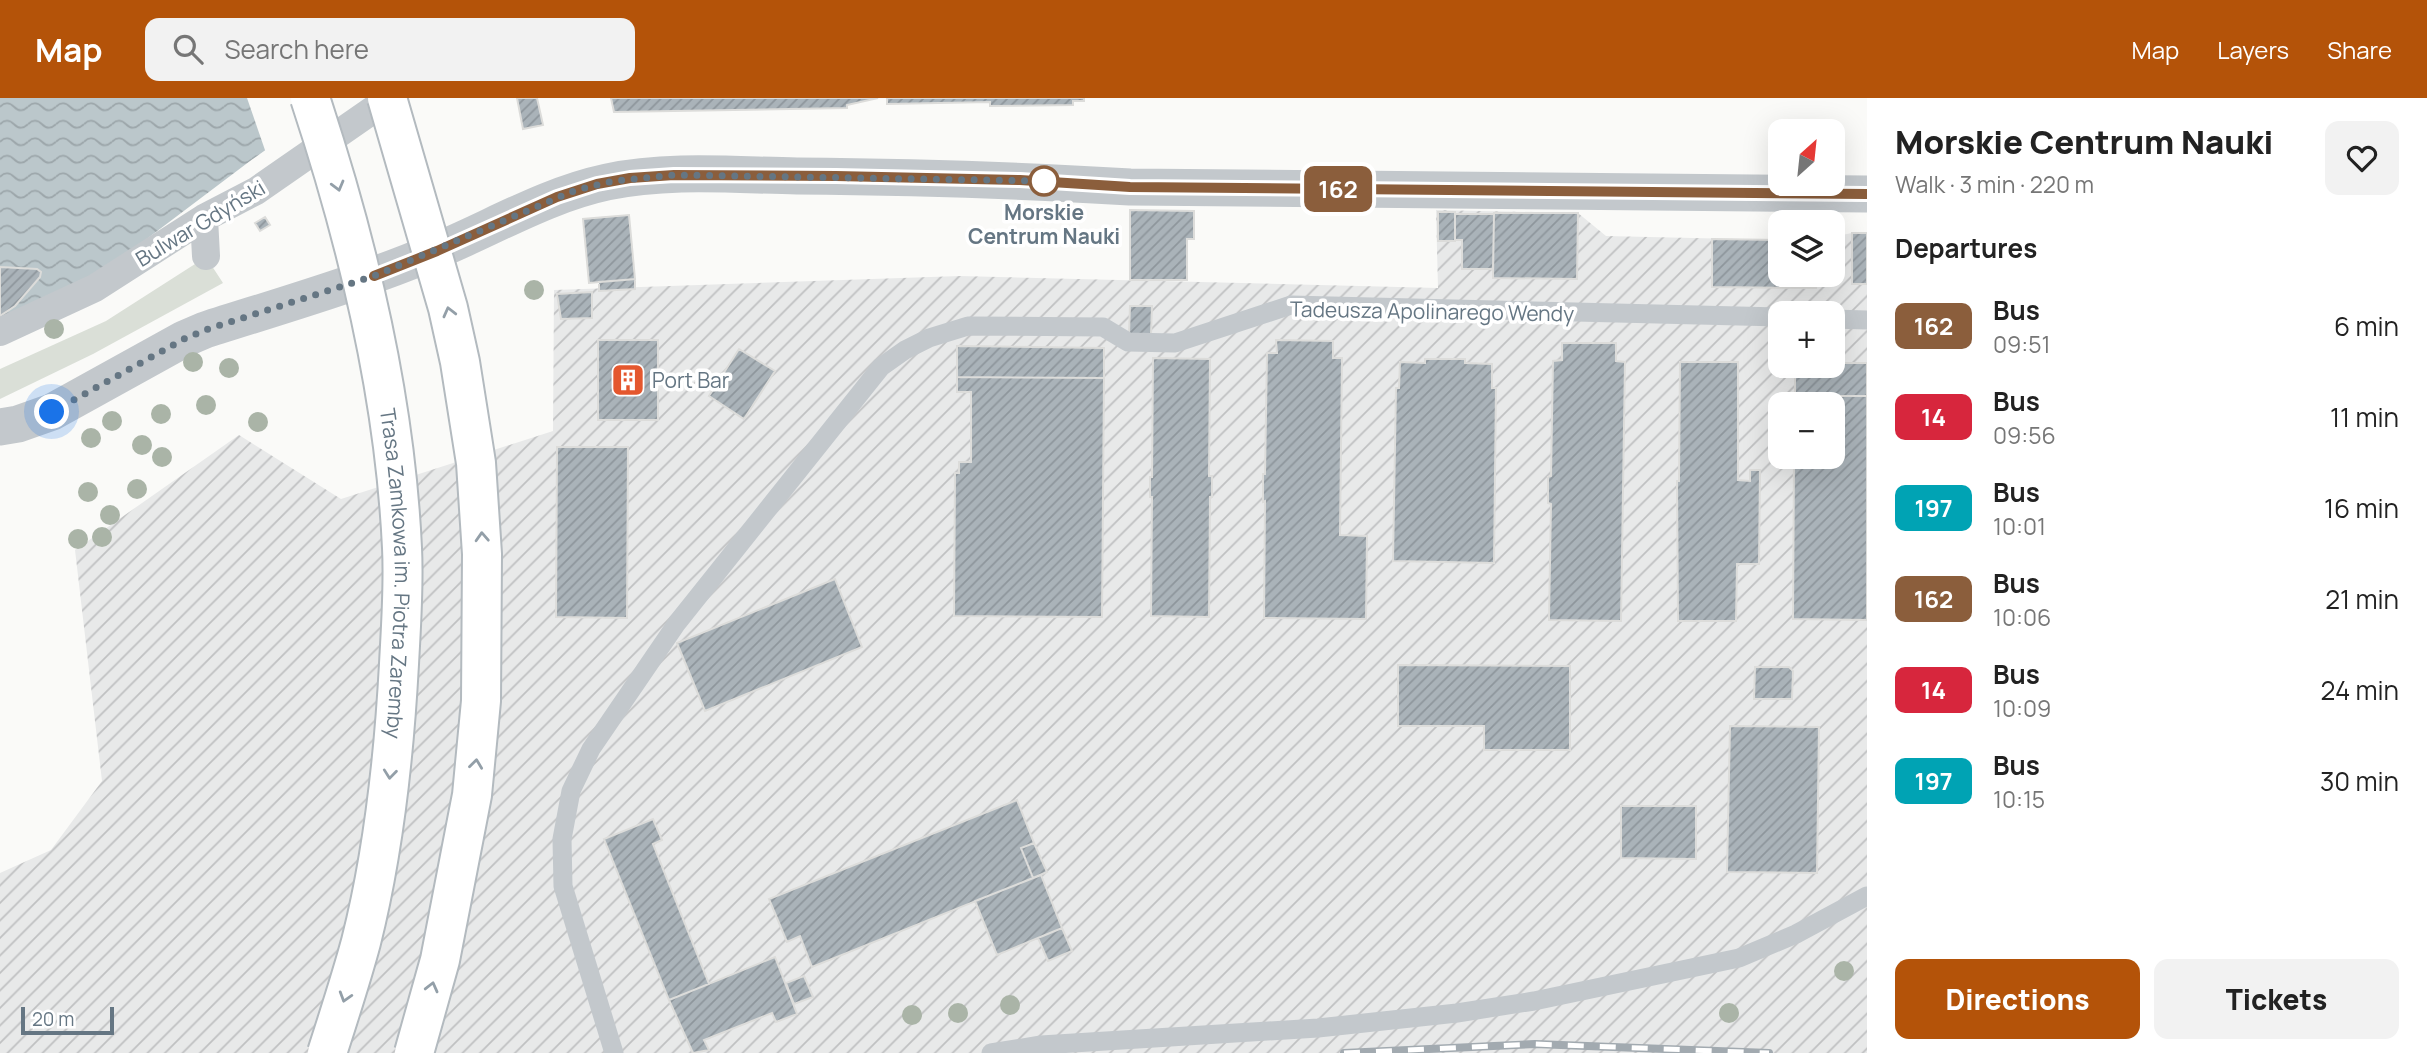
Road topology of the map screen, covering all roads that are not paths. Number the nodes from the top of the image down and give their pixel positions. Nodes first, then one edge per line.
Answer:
1 (310, 98) edge
2 (388, 98) edge
3 (1867, 194) edge
4 (204, 218) junction
5 (206, 256) dead end
6 (1768, 317) edge
7 (1845, 319) edge
8 (1867, 320) edge
9 (0, 332) edge
10 (0, 427) edge
11 (1867, 896) edge
12 (327, 1053) edge
13 (414, 1053) edge
14 (614, 1053) edge
15 (991, 1053) edge

1 -> 12 main road, Trasa Zamkowa im. Piotra Zaremby, bridge
2 - 4 street, Bulwar Gdyński
13 -> 2 main road, bridge
3 - 10 street
4 - 5 street
4 - 9 street, Bulwar Gdyński
6 - 14 lane, Tadeusza Apolinarego Wendy
7 - 8 lane
11 - 15 lane

